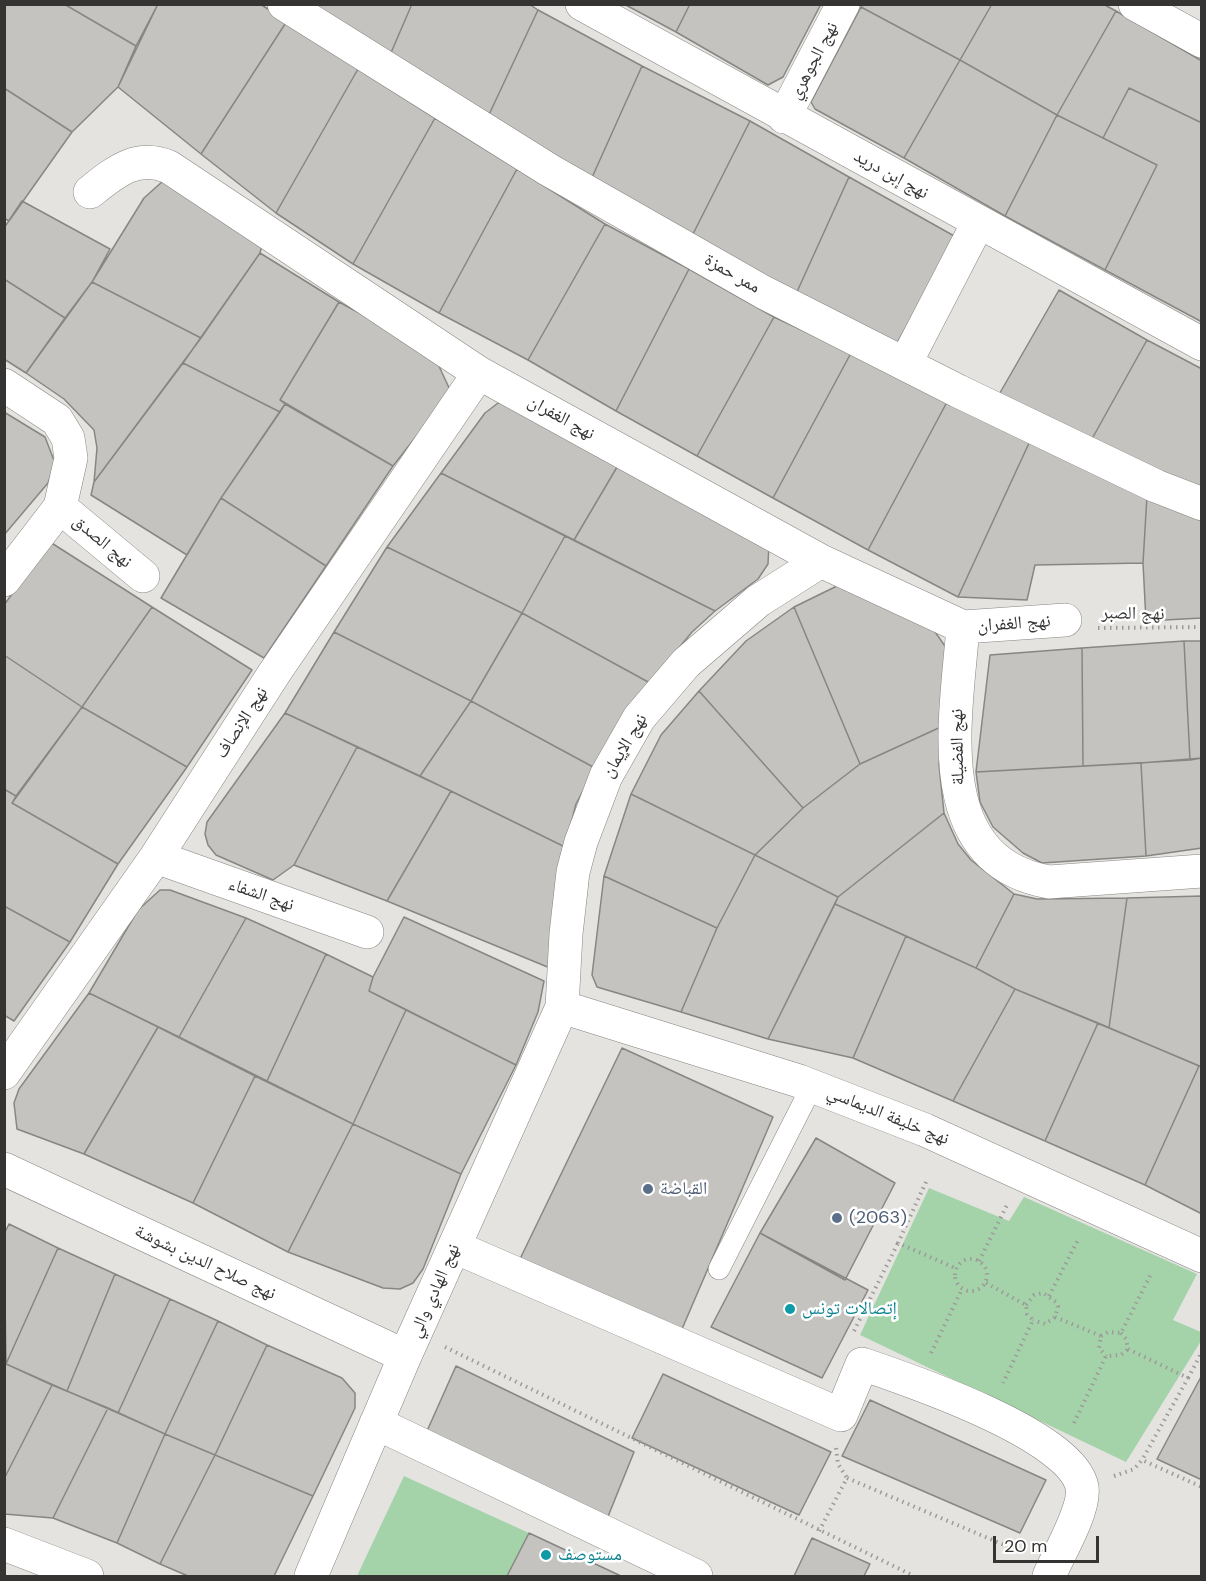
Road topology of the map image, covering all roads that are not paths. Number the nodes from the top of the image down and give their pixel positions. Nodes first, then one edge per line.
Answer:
1 (284, 4) edge
2 (582, 4) edge
3 (843, 4) edge
4 (1136, 4) edge
5 (1202, 41) edge
6 (784, 117) junction
7 (90, 192) dead end
8 (978, 223) junction
9 (1202, 344) edge
10 (905, 364) junction
11 (479, 372) junction
12 (4, 385) edge
13 (1202, 504) edge
14 (60, 507) junction
15 (821, 561) junction
16 (143, 576) dead end
17 (4, 580) edge
18 (1065, 620) road end
19 (963, 627) junction
20 (156, 857) junction
21 (1202, 871) edge
22 (367, 932) dead end
23 (562, 1007) junction
24 (4, 1072) edge
25 (812, 1086) junction
26 (4, 1169) edge
27 (454, 1247) junction
28 (1202, 1256) edge
29 (719, 1269) dead end
30 (411, 1345) junction
31 (376, 1423) junction
32 (4, 1544) edge
33 (1051, 1571) edge
34 (87, 1576) edge
35 (311, 1576) edge
36 (696, 1576) edge

1 - 10 street, ممر حمزة
2 - 6 street, نهج إبن دريد
3 - 6 street, نهج الجوهري
4 - 5 street
6 - 8 street, نهج إبن دريد
7 - 11 street, نهج الغفران
8 - 9 street, نهج إبن دريد
8 - 10 street
10 - 13 street, ممر حمزة
11 - 15 street, نهج الغفران
11 - 20 street, نهج الإنصاف
12 - 14 street, نهج الصدق
14 - 16 street, نهج الصدق
14 - 17 street, نهج الصدق
15 - 19 street, نهج الغفران
15 - 23 street, نهج الإيمان
18 - 19 street, نهج الغفران
19 - 21 street, نهج الفضيلة
20 - 22 street, نهج الشفاء
20 - 24 street, نهج الإنصاف
23 - 25 street, نهج خليفة الديماسي
23 - 27 street, نهج الهادي والي
25 - 28 street, نهج خليفة الديماسي
25 - 29 lane
26 - 30 street, نهج صلاح الدين بشوشة
27 - 30 street, نهج الهادي والي
27 - 33 street
30 - 31 street, نهج الهادي والي
31 - 35 street, نهج الهادي والي
31 - 36 street
32 - 34 street

